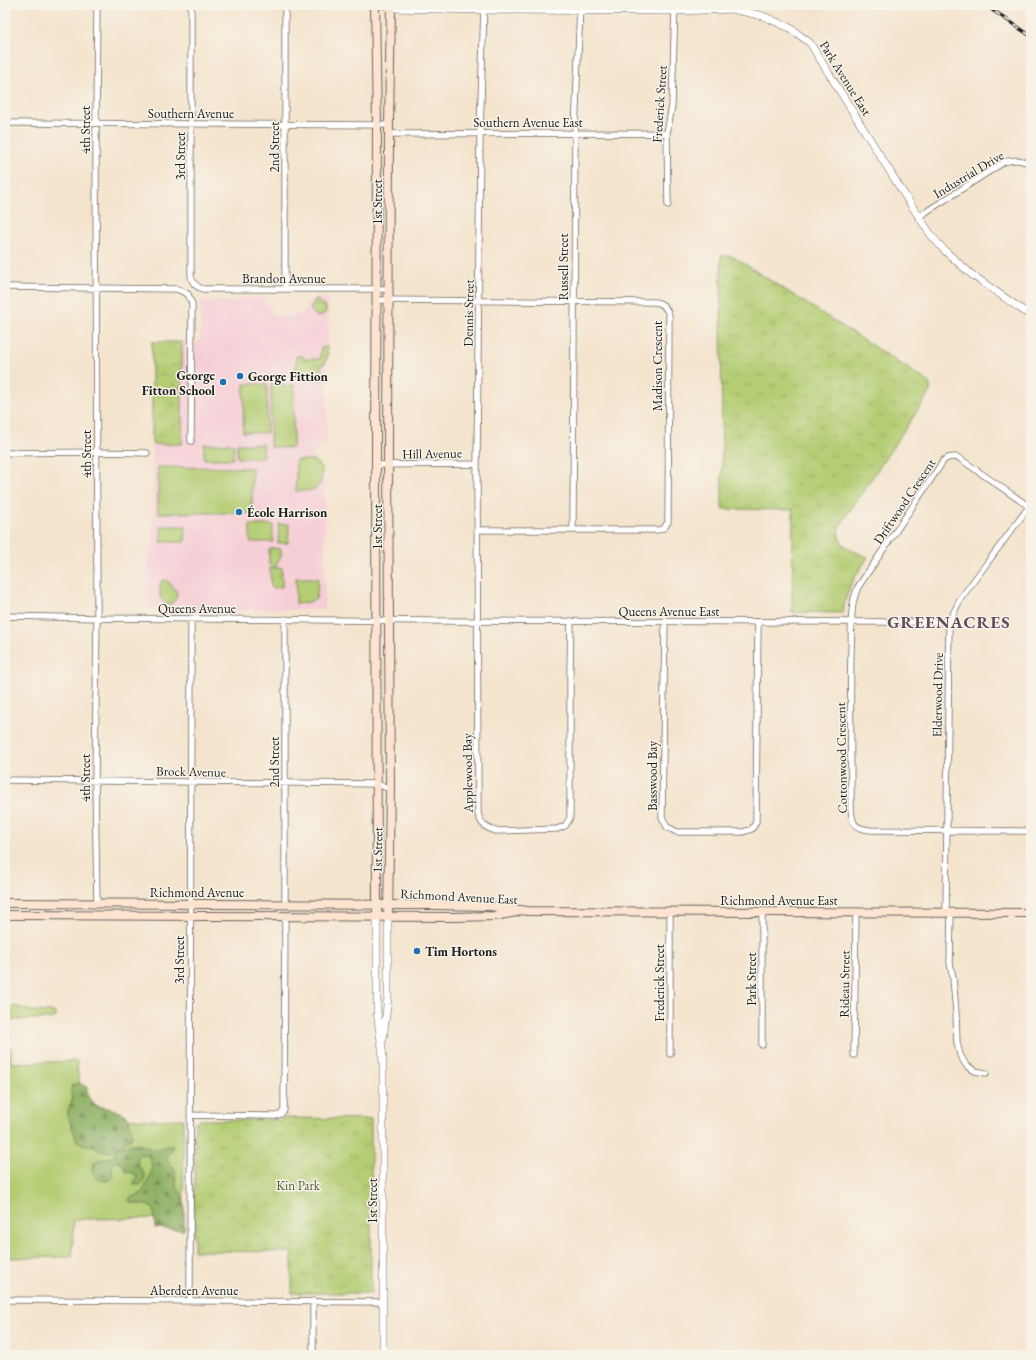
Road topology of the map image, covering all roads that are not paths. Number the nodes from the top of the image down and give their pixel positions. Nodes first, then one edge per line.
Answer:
1 (97, 5) edge
2 (191, 5) edge
3 (285, 5) edge
4 (375, 5) edge
5 (389, 6) edge
6 (484, 8) edge
7 (580, 8) edge
8 (675, 8) edge
9 (5, 123) edge
10 (96, 124) junction
11 (191, 124) junction
12 (285, 124) junction
13 (377, 125) junction
14 (389, 125) junction
15 (480, 133) junction
16 (575, 133) junction
17 (667, 133) junction
18 (390, 134) junction
19 (1031, 165) edge
20 (668, 205) dead end
21 (918, 217) junction
22 (193, 283) joint
23 (5, 287) edge
24 (97, 288) junction
25 (285, 289) junction
26 (376, 289) junction
27 (389, 289) junction
28 (376, 300) junction
29 (389, 300) junction
30 (479, 300) junction
31 (574, 301) junction
32 (1031, 316) edge
33 (191, 441) dead end
34 (97, 452) junction
35 (5, 453) edge
36 (147, 453) dead end
37 (477, 464) junction
38 (376, 465) junction
39 (388, 465) junction
40 (1030, 506) edge
41 (477, 530) junction
42 (573, 530) junction
43 (5, 616) edge
44 (97, 618) junction
45 (191, 618) junction
46 (285, 619) junction
47 (377, 620) junction
48 (389, 620) junction
49 (478, 621) junction
50 (571, 621) junction
51 (665, 622) junction
52 (758, 622) junction
53 (852, 622) junction
54 (949, 622) junction
55 (5, 780) edge
56 (95, 781) junction
57 (190, 782) junction
58 (285, 784) junction
59 (377, 784) junction
60 (390, 788) junction
61 (1031, 829) edge
62 (946, 830) junction
63 (5, 903) edge
64 (97, 904) junction
65 (190, 904) junction
66 (285, 904) junction
67 (378, 904) junction
68 (388, 904) junction
69 (528, 911) junction
70 (670, 912) junction
71 (762, 912) junction
72 (856, 912) junction
73 (948, 912) junction
74 (1031, 913) edge
75 (5, 915) edge
76 (190, 916) junction
77 (285, 916) junction
78 (378, 917) junction
79 (388, 917) junction
80 (762, 1045) dead end
81 (382, 1048) junction
82 (670, 1054) dead end
83 (854, 1055) dead end
84 (986, 1073) dead end
85 (191, 1115) junction
86 (5, 1300) edge
87 (190, 1301) junction
88 (313, 1301) junction
89 (383, 1302) junction
90 (313, 1355) edge
91 (383, 1355) edge

1 - 10 street, 4th Street
2 - 11 street, 3rd Street
3 - 12 street, 2nd Street
4 - 13 main road, 1st Street
5 - 6 street, Park Avenue East
5 - 14 main road, 1st Street
6 - 7 street, Park Avenue East
6 - 15 street, Dennis Street
7 - 8 street, Park Avenue East
7 - 16 street, Russell Street
8 - 17 street, Frederick Street
8 - 21 street, Park Avenue East
9 - 10 street, Southern Avenue
10 - 11 street, Southern Avenue
10 - 24 street, 4th Street
11 - 12 street, Southern Avenue
11 - 22 street, 3rd Street
12 - 13 street, Southern Avenue
12 - 25 street, 2nd Street
13 - 14 street, Southern Avenue
13 - 26 main road, 1st Street
14 - 18 main road, 1st Street
15 - 16 street, Southern Avenue East
15 - 18 street, Southern Avenue East
15 - 30 street, Dennis Street
16 - 17 street, Southern Avenue East
16 - 31 street, Russell Street
17 - 20 street, Frederick Street
18 - 27 main road, 1st Street
19 - 21 street, Industrial Drive
21 - 32 street, Park Avenue East
22 - 25 street, Brandon Avenue
23 - 24 street
24 - 33 street
24 - 34 street, 4th Street
25 - 26 street, Brandon Avenue
26 - 27 street, Brandon Avenue
26 - 28 main road, 1st Street
27 - 29 main road, 1st Street
28 - 29 street, Madison Crescent
28 - 38 main road, 1st Street
29 - 30 street, Madison Crescent
29 - 39 main road, 1st Street
30 - 31 street, Madison Crescent
30 - 37 street, Dennis Street
31 - 42 street, Russell Street
31 - 42 street, Madison Crescent
34 - 35 street
34 - 36 street
34 - 44 street, 4th Street
37 - 39 street, Hill Avenue
37 - 41 street, Dennis Street
38 - 39 street, Hill Avenue
38 - 47 main road, 1st Street
39 - 48 main road, 1st Street
40 - 53 street, Driftwood Crescent
40 - 54 street, Elderwood Drive
41 - 42 street, Madison Crescent
41 - 49 street, Dennis Street
43 - 44 street, Queens Avenue
44 - 45 street, Queens Avenue
44 - 56 street, 4th Street
45 - 46 street, Queens Avenue
45 - 57 street, 3rd Street
46 - 47 street, Queens Avenue
46 - 58 street, 2nd Street
47 - 48 street, Queens Avenue
47 - 59 main road, 1st Street
48 - 49 street, Queens Avenue East
48 - 60 main road, 1st Street
49 - 50 street, Queens Avenue East
49 - 50 street, Applewood Bay
50 - 51 street, Queens Avenue East
51 - 52 street, Queens Avenue East
51 - 52 street, Basswood Bay
52 - 53 street, Queens Avenue East
53 - 54 street, Queens Avenue East
53 - 62 street, Cottonwood Crescent
54 - 62 street, Elderwood Drive
55 - 56 street, Brock Avenue
56 - 57 street, Brock Avenue
56 - 64 street, 4th Street
57 - 58 street, Brock Avenue
57 - 65 street, 3rd Street
58 - 59 street, Brock Avenue
58 - 66 street, 2nd Street
59 - 60 street, Brock Avenue
59 - 67 main road, 1st Street
60 - 68 main road, 1st Street
61 - 62 street
62 - 73 street, Elderwood Drive
63 - 64 main road, Richmond Avenue
64 - 65 main road, Richmond Avenue
65 - 66 main road, Richmond Avenue
65 - 76 street, 3rd Street
66 - 67 main road, Richmond Avenue
67 - 68 main road, Richmond Avenue
67 - 78 main road, 1st Street
68 - 69 main road, Richmond Avenue East
68 - 79 main road, 1st Street
69 - 70 main road, Richmond Avenue East
69 - 79 main road, Richmond Avenue East
70 - 71 main road, Richmond Avenue East
70 - 82 street, Frederick Street
71 - 72 main road, Richmond Avenue East
71 - 80 street, Park Street
72 - 73 main road, Richmond Avenue East
72 - 83 street, Rideau Street
73 - 74 main road, Richmond Avenue East
73 - 84 street, Elderwood Drive
75 - 76 main road, Richmond Avenue
76 - 77 main road, Richmond Avenue
76 - 85 street, 3rd Street
77 - 78 main road, Richmond Avenue
77 - 85 street
78 - 79 main road, Richmond Avenue
78 - 81 street, 1st Street
79 - 81 street, 1st Street
81 - 89 street, 1st Street
85 - 87 street, 3rd Street
86 - 87 street, Aberdeen Avenue
87 - 88 street, Aberdeen Avenue
88 - 89 street, Aberdeen Avenue
88 - 90 street
89 - 91 street, 1st Street

